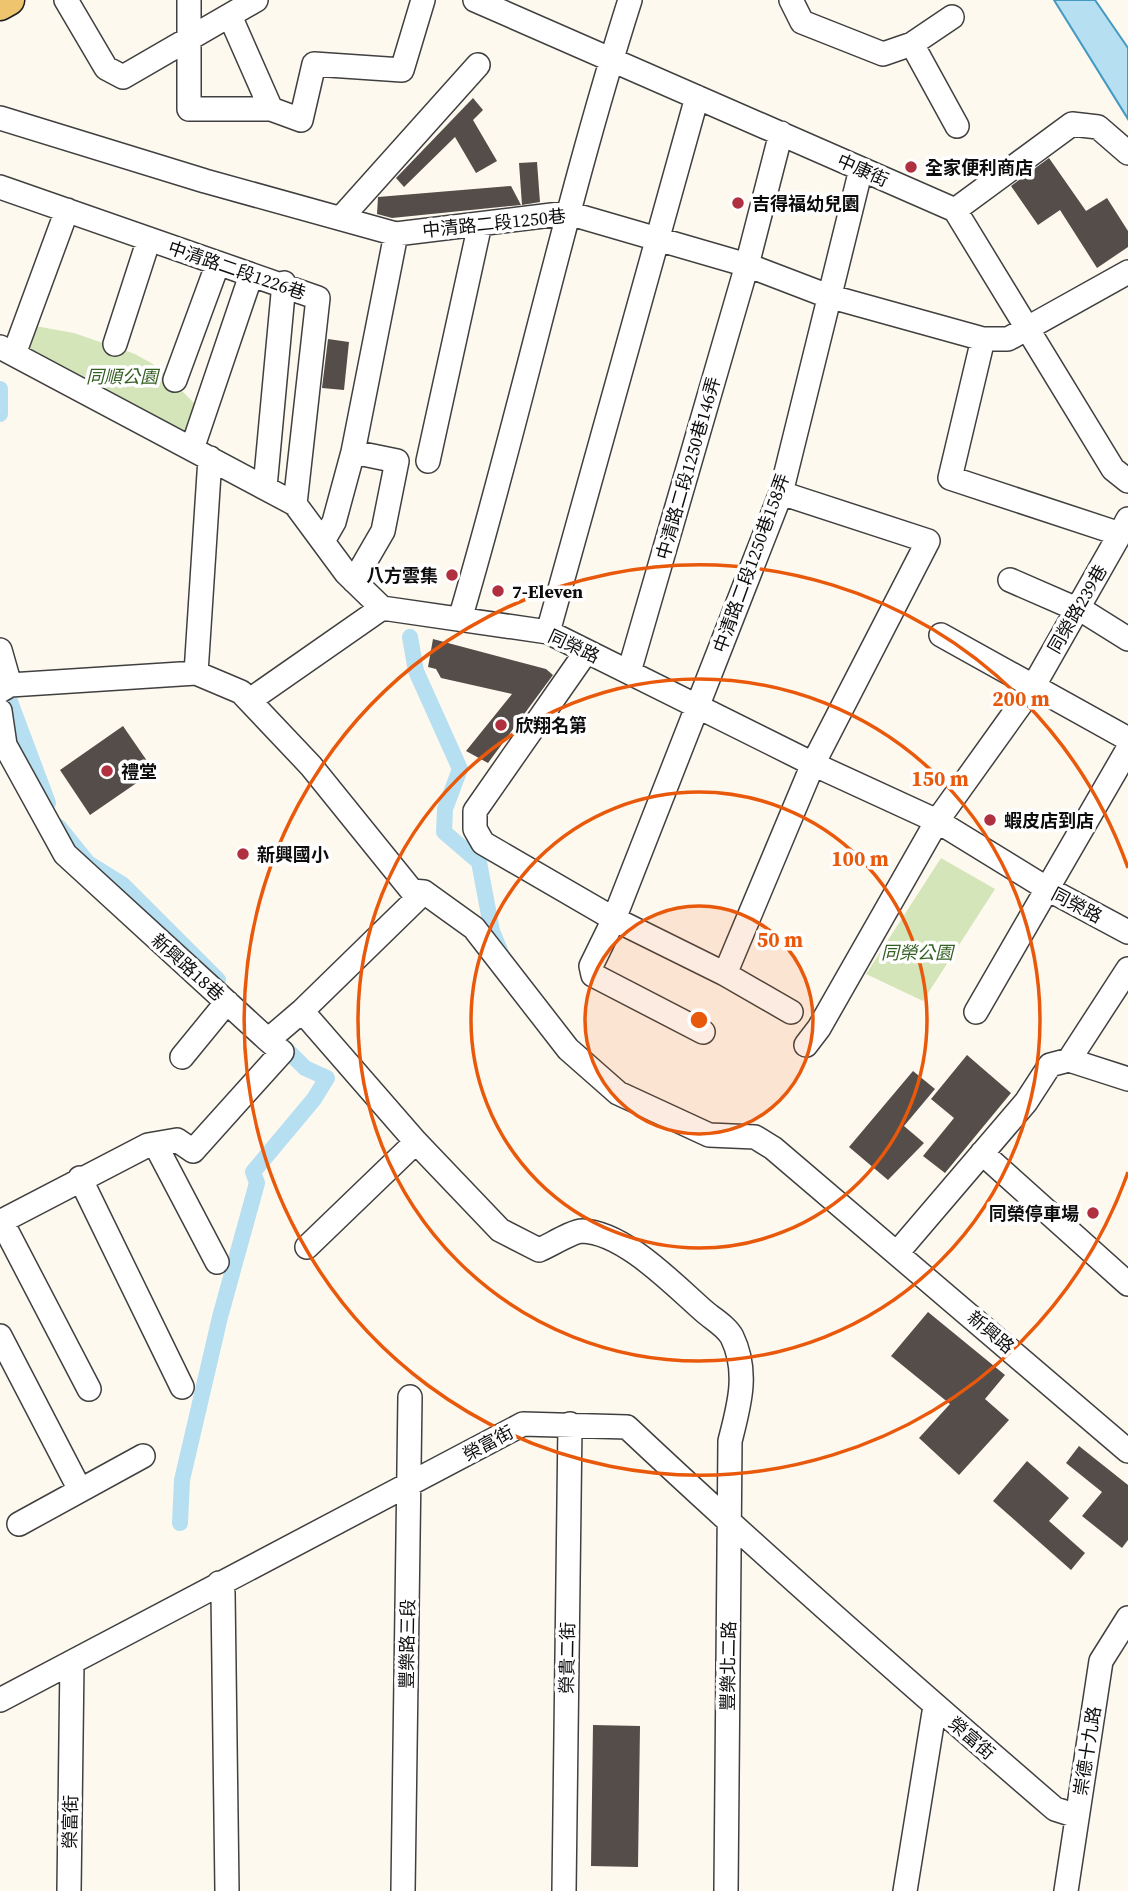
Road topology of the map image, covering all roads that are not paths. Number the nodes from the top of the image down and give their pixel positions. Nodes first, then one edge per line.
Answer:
1 (9, 0) edge
2 (65, 0) edge
3 (189, 0) edge
4 (256, 0) edge
5 (423, 0) edge
6 (475, 0) edge
7 (630, 0) edge
8 (791, 0) edge
9 (0, 5) edge
10 (230, 16) junction
11 (952, 17) dead end
12 (191, 39) junction
13 (912, 44) junction
14 (611, 59) junction
15 (478, 65) dead end
16 (697, 97) junction
17 (271, 109) junction
18 (0, 118) edge
19 (957, 126) dead end
20 (781, 134) junction
21 (1128, 153) edge
22 (861, 169) junction
23 (0, 187) edge
24 (67, 210) junction
25 (955, 210) junction
26 (568, 213) junction
27 (341, 218) junction
28 (480, 224) junction
29 (396, 233) junction
30 (149, 239) junction
31 (657, 239) junction
32 (218, 263) junction
33 (747, 265) junction
34 (1128, 272) edge
35 (251, 275) junction
36 (284, 284) junction
37 (828, 296) junction
38 (1025, 330) junction
39 (983, 339) junction
40 (115, 344) dead end
41 (7, 351) edge
42 (175, 380) dead end
43 (353, 452) junction
44 (201, 453) junction
45 (428, 461) dead end
46 (1128, 481) edge
47 (265, 487) junction
48 (780, 493) junction
49 (295, 505) junction
50 (1124, 527) edge
51 (323, 541) junction
52 (1010, 580) dead end
53 (354, 581) junction
54 (382, 608) junction
55 (1077, 609) junction
56 (460, 619) junction
57 (548, 632) junction
58 (941, 635) dead end
59 (1128, 639) edge
60 (0, 650) edge
61 (586, 652) junction
62 (629, 672) junction
63 (196, 673) junction
64 (1032, 687) junction
65 (5, 688) edge
66 (250, 700) junction
67 (697, 706) junction
68 (0, 711) edge
69 (1128, 739) edge
70 (1128, 749) edge
71 (813, 764) junction
72 (937, 821) junction
73 (1046, 888) junction
74 (424, 892) junction
75 (614, 919) junction
76 (1128, 932) edge
77 (1128, 969) edge
78 (725, 974) junction
79 (227, 1002) junction
80 (302, 1012) junction
81 (791, 1012) dead end
82 (976, 1012) dead end
83 (703, 1032) dead end
84 (268, 1040) junction
85 (806, 1045) dead end
86 (182, 1057) dead end
87 (1069, 1060) junction
88 (1128, 1079) edge
89 (416, 1142) junction
90 (155, 1144) junction
91 (982, 1153) junction
92 (80, 1178) junction
93 (1, 1222) edge
94 (307, 1247) dead end
95 (897, 1253) junction
96 (217, 1262) dead end
97 (1128, 1284) edge
98 (0, 1336) edge
99 (182, 1387) dead end
100 (89, 1389) dead end
101 (410, 1397) dead end
102 (570, 1424) junction
103 (1128, 1451) edge
104 (143, 1456) dead end
105 (410, 1484) junction
106 (80, 1490) junction
107 (19, 1524) dead end
108 (730, 1524) junction
109 (219, 1583) junction
110 (1128, 1618) edge
111 (72, 1662) junction
112 (0, 1700) edge
113 (935, 1706) junction
114 (1077, 1816) junction
115 (69, 1891) edge
116 (227, 1891) edge
117 (404, 1891) edge
118 (564, 1891) edge
119 (726, 1891) edge
120 (905, 1891) edge
121 (1066, 1891) edge

1 - 9 main road
2 - 12 street
3 - 12 street
4 - 10 street
5 - 17 street
6 - 14 street, 中康街
7 - 14 street
8 - 13 street
10 - 12 street
10 - 17 street
11 - 13 street
12 - 17 street
13 - 19 street
14 - 16 street, 中康街
14 - 26 street
15 - 27 street
16 - 20 street, 中康街
16 - 31 street
18 - 27 street, 中清路二段1250巷
20 - 22 street, 中康街
20 - 33 street, 中清路二段1250巷146弄
21 - 25 street
22 - 25 street, 中康街
22 - 37 street, 中清路二段1250巷158弄
23 - 24 street, 中清路二段1226巷
24 - 30 street, 中清路二段1226巷
24 - 41 street
25 - 38 street
26 - 28 street, 中清路二段1250巷
26 - 31 street, 中清路二段1250巷
26 - 56 street
27 - 29 street, 中清路二段1250巷
28 - 29 street, 中清路二段1250巷
28 - 45 street
29 - 43 street
30 - 32 street, 中清路二段1226巷
30 - 40 street
31 - 33 street, 中清路二段1250巷
31 - 57 street
32 - 35 street, 中清路二段1226巷
32 - 42 street
33 - 37 street, 中清路二段1250巷
33 - 62 street, 中清路二段1250巷146弄
34 - 38 street, 中清路二段1250巷
35 - 36 street, 中清路二段1226巷
35 - 44 street
36 - 47 street
36 - 49 street, 中清路二段1226巷
37 - 39 street, 中清路二段1250巷
37 - 48 street, 中清路二段1250巷158弄
38 - 39 street, 中清路二段1250巷
38 - 46 street
39 - 50 street
41 - 44 street
43 - 51 street
43 - 53 street
44 - 47 street
44 - 63 street
47 - 49 street
48 - 67 street, 中清路二段1250巷158弄
48 - 71 street
49 - 51 street
50 - 55 street, 同榮路239巷
51 - 53 street
52 - 55 street
53 - 54 street
54 - 56 street, 同榮路
54 - 66 street
55 - 59 street
55 - 64 street, 同榮路239巷
56 - 57 street, 同榮路
57 - 61 street, 同榮路
58 - 64 street
60 - 65 street
61 - 62 street, 同榮路
61 - 75 street
62 - 67 street, 同榮路
63 - 65 street
63 - 66 street, 新興路
64 - 69 street
64 - 72 street, 同榮路239巷
66 - 74 street, 新興路
67 - 71 street, 同榮路
67 - 75 street, 中清路二段1250巷158弄
68 - 79 street, 新興路18巷
70 - 73 street
71 - 72 street, 同榮路
71 - 78 street
72 - 73 street, 同榮路
72 - 85 street, 同榮路239巷
73 - 76 street, 同榮路
73 - 82 street
74 - 80 street
74 - 95 street, 新興路
75 - 78 street
75 - 83 street, 中清路二段1250巷158弄
77 - 87 street
78 - 81 street
79 - 84 street, 新興路18巷
79 - 86 street
80 - 84 street
80 - 89 street
84 - 90 street
87 - 88 street
87 - 91 street
89 - 94 street
89 - 108 street, 豐樂北二路
90 - 92 street
90 - 96 street
91 - 95 street
91 - 97 street
92 - 93 street
92 - 99 street
93 - 100 street
95 - 103 street, 新興路
98 - 106 street
101 - 105 street, 豐樂路三段
102 - 105 street, 榮富街
102 - 108 street, 榮富街
102 - 118 street, 榮貴二街
104 - 106 street
105 - 109 street, 榮富街
105 - 117 street, 豐樂路三段
106 - 107 street
108 - 113 street, 榮富街
108 - 119 street, 豐樂北二路
109 - 111 street, 榮富街
109 - 116 street
110 - 114 street, 崇德十九路
111 - 112 street
111 - 115 street, 榮富街
113 - 114 street, 榮富街
113 - 120 street
114 - 121 street, 崇德十九路

